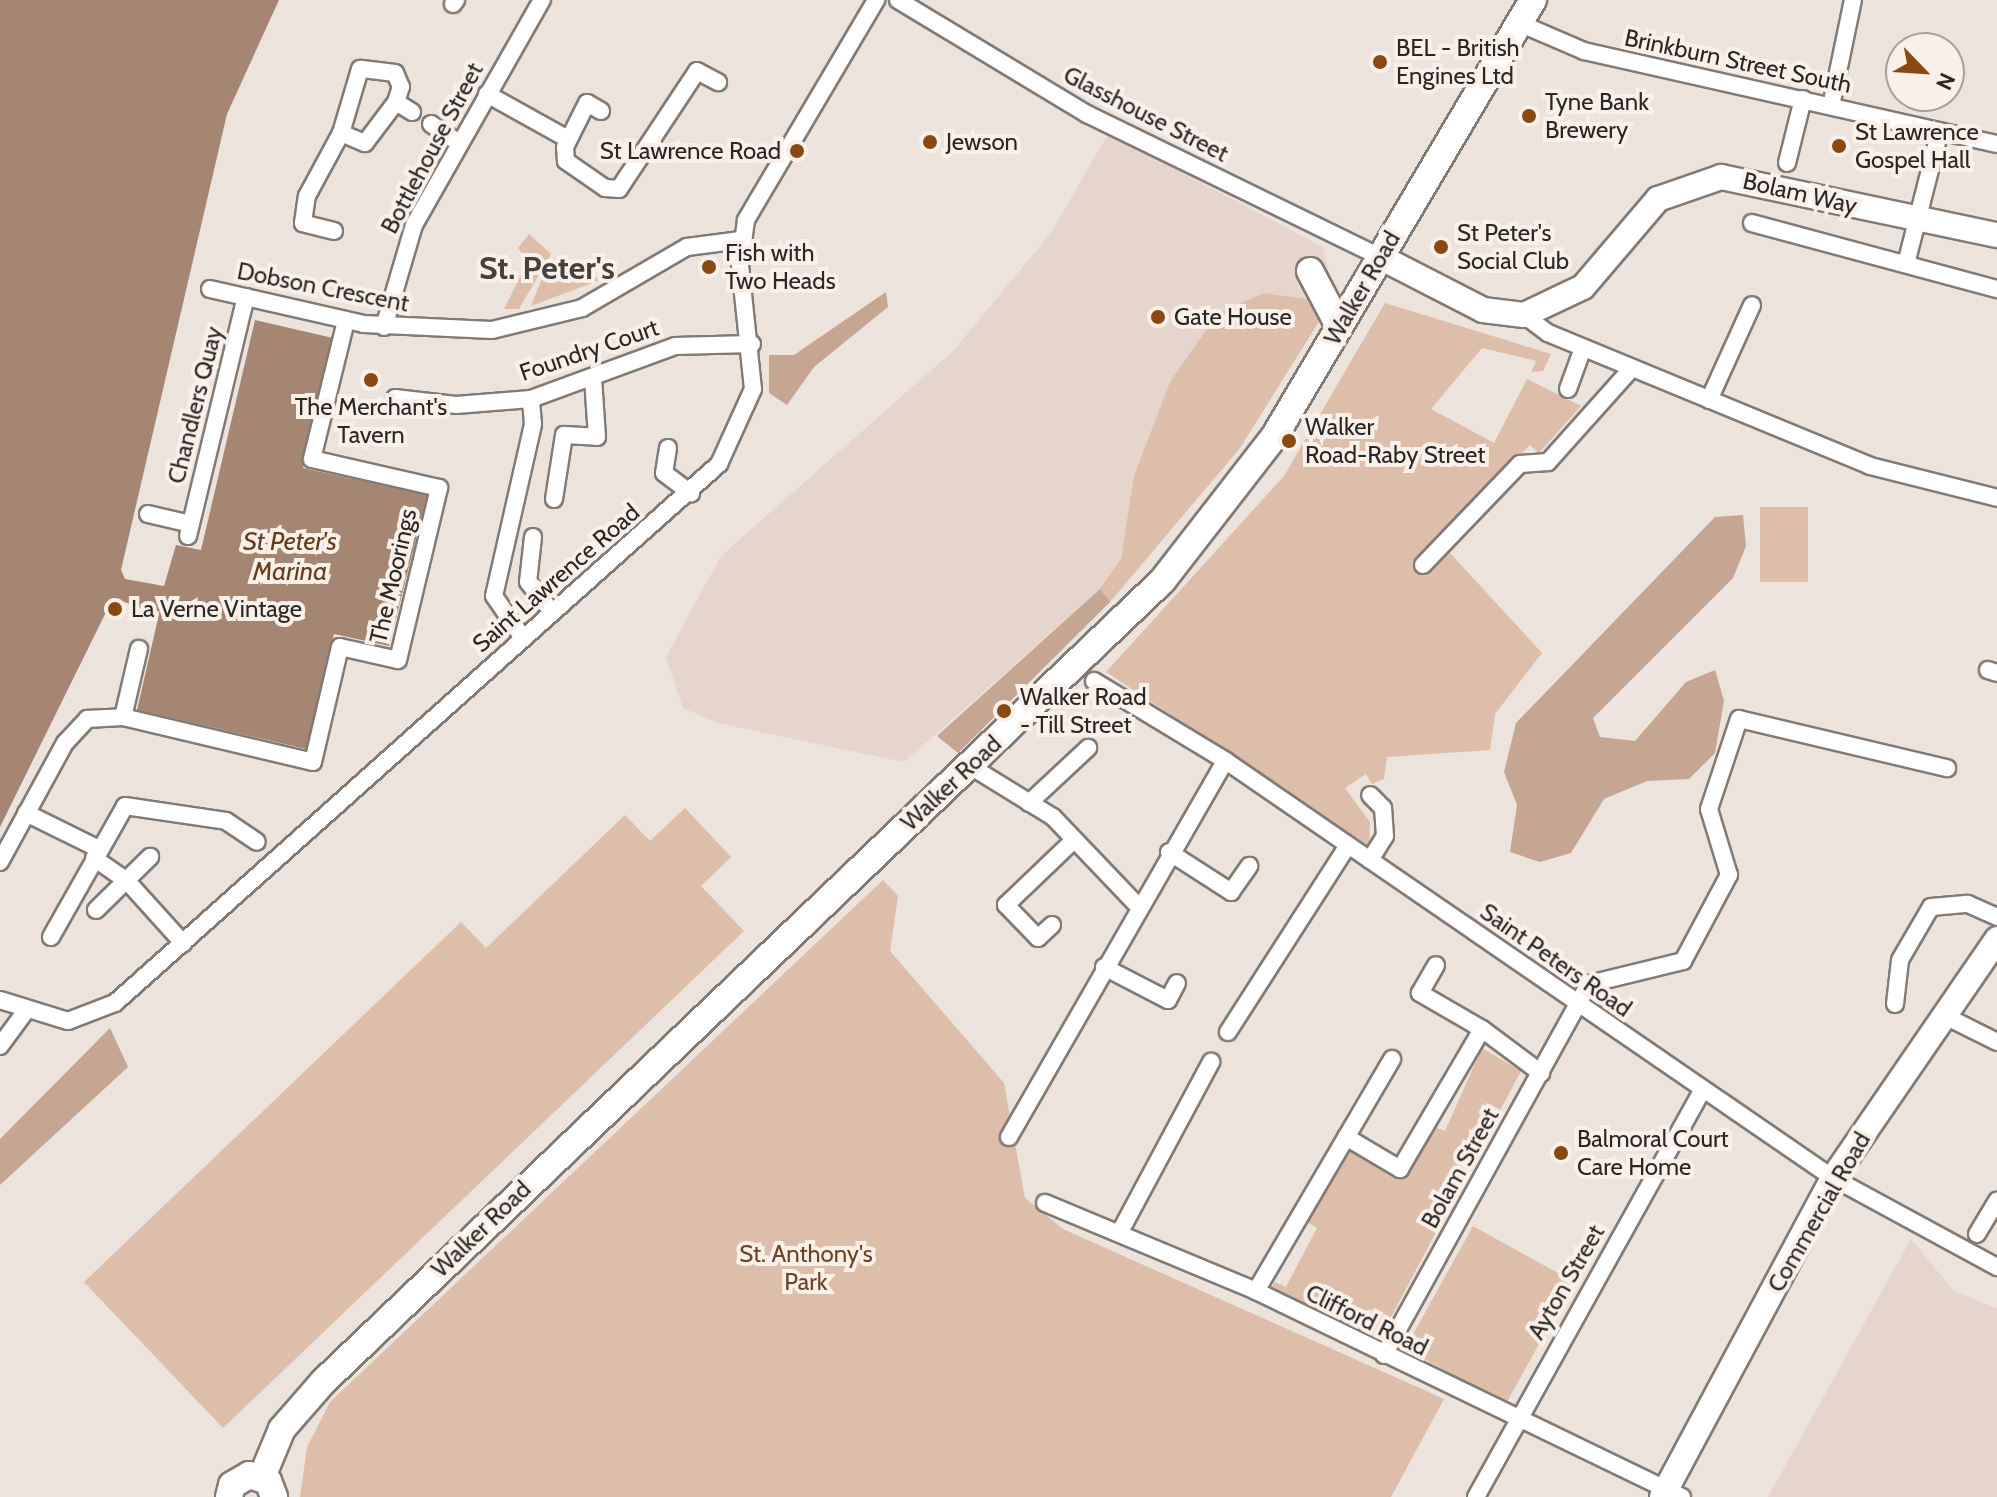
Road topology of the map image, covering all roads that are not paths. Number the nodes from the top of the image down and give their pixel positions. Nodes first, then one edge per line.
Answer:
1 (542, 0) edge
2 (876, 0) edge
3 (898, 0) edge
4 (1533, 0) edge
5 (1853, 0) edge
6 (1519, 23) junction
7 (718, 82) dead end
8 (487, 94) junction
9 (1803, 99) junction
10 (396, 102) junction
11 (1831, 106) junction
12 (601, 111) dead end
13 (412, 112) dead end
14 (431, 124) dead end
15 (1940, 131) junction
16 (341, 133) junction
17 (568, 139) junction
18 (459, 143) junction
19 (1997, 144) edge
20 (1787, 163) dead end
21 (1918, 220) junction
22 (1752, 223) dead end
23 (334, 231) dead end
24 (1997, 235) edge
25 (741, 240) junction
26 (1380, 257) junction
27 (1906, 264) junction
28 (1310, 271) dead end
29 (210, 289) dead end
30 (1997, 289) edge
31 (246, 297) junction
32 (1752, 305) dead end
33 (1524, 315) junction
34 (346, 321) junction
35 (1339, 326) junction
36 (384, 327) junction
37 (752, 344) junction
38 (1583, 348) junction
39 (1632, 368) junction
40 (593, 378) junction
41 (1568, 389) dead end
42 (395, 398) dead end
43 (531, 399) junction
44 (1709, 400) junction
45 (668, 448) dead end
46 (691, 493) junction
47 (1997, 498) edge
48 (554, 499) dead end
49 (148, 514) dead end
50 (533, 537) dead end
51 (1423, 565) dead end
52 (552, 612) junction
53 (523, 638) junction
54 (139, 649) dead end
55 (1094, 681) dead end
56 (123, 717) junction
57 (1088, 748) dead end
58 (970, 766) junction
59 (1222, 766) dead end
60 (1947, 768) dead end
61 (1370, 795) dead end
62 (1029, 803) junction
63 (26, 813) junction
64 (1074, 840) junction
65 (257, 842) dead end
66 (1348, 845) junction
67 (1169, 852) junction
68 (96, 854) junction
69 (150, 857) dead end
70 (1370, 860) junction
71 (0, 862) edge
72 (1249, 866) dead end
73 (127, 881) junction
74 (1138, 906) junction
75 (96, 910) dead end
76 (1997, 917) edge
77 (1052, 925) dead end
78 (51, 937) dead end
79 (1997, 939) edge
80 (183, 943) junction
81 (1436, 965) dead end
82 (1104, 967) junction
83 (1177, 983) dead end
84 (0, 1000) edge
85 (1895, 1004) dead end
86 (1577, 1005) junction
87 (25, 1012) junction
88 (1945, 1016) junction
89 (1482, 1029) junction
90 (1228, 1032) dead end
91 (1997, 1042) edge
92 (0, 1046) edge
93 (1392, 1059) dead end
94 (1211, 1062) dead end
95 (1541, 1073) junction
96 (1701, 1092) junction
97 (1009, 1137) dead end
98 (1346, 1137) junction
99 (1833, 1178) junction
100 (1997, 1201) edge
101 (1045, 1203) dead end
102 (1121, 1230) junction
103 (1977, 1234) dead end
104 (1997, 1267) edge
105 (1256, 1291) junction
106 (1384, 1355) junction
107 (1515, 1421) junction
108 (268, 1487) edge
109 (1670, 1495) edge
110 (229, 1497) edge
111 (1476, 1497) edge

1 - 8 street, Bottlehouse Street
2 - 25 street, Saint Lawrence Road
3 - 26 street, Glasshouse Street
4 - 6 main road, Walker Road
5 - 11 street
6 - 9 street, Brinkburn Street South
6 - 26 main road, Walker Road
7 - 17 street
8 - 17 street
8 - 18 street, Bottlehouse Street
9 - 11 street, Brinkburn Street South
9 - 20 street
10 - 13 street
10 - 16 street
10 - 16 street
11 - 15 street, Brinkburn Street South
12 - 17 street
14 - 18 street
15 - 19 street, Brinkburn Street South
15 - 21 street
16 - 23 street
18 - 36 street, Bottlehouse Street
21 - 24 street, Bolam Way
21 - 27 street
21 - 33 street, Bolam Way
22 - 27 street
25 - 36 street, Dobson Crescent
25 - 37 street, Saint Lawrence Road
26 - 33 street
26 - 35 main road, Walker Road
27 - 30 street
28 - 35 main road
29 - 31 street, Dobson Crescent
31 - 34 street, Dobson Crescent
31 - 49 street, Chandlers Quay
32 - 44 street
33 - 38 street
34 - 36 street, Dobson Crescent
34 - 56 street, The Moorings
35 - 58 main road, Walker Road
37 - 40 street, Foundry Court
37 - 46 street, Saint Lawrence Road
38 - 39 street
38 - 41 street
39 - 44 street
39 - 51 street
40 - 43 street, Foundry Court
40 - 48 street
42 - 43 street, Foundry Court
43 - 53 street
44 - 47 street
45 - 46 street
46 - 52 street, Saint Lawrence Road
50 - 52 street
52 - 53 street, Saint Lawrence Road
53 - 80 street, Saint Lawrence Road
54 - 56 street
55 - 66 street, Saint Peters Road
56 - 63 street, The Moorings
57 - 62 street
58 - 62 street
58 - 108 main road, Walker Road
59 - 67 street
60 - 86 street, Bolam Street
61 - 70 street
62 - 64 street
63 - 68 street
63 - 71 street, The Moorings
64 - 74 street
64 - 77 street
65 - 68 street
66 - 70 street, Saint Peters Road
66 - 90 street
67 - 72 street
67 - 74 street
68 - 73 street
68 - 78 street
69 - 73 street
70 - 86 street, Saint Peters Road
73 - 75 street
73 - 80 street
74 - 82 street
76 - 85 street
79 - 88 street, Commercial Road
80 - 87 street, Saint Lawrence Road
81 - 89 street
82 - 83 street
82 - 97 street
84 - 87 street
86 - 95 street, Bolam Street
86 - 96 street, Saint Peters Road
87 - 92 street
88 - 91 street
88 - 99 street, Commercial Road
89 - 95 street
89 - 98 street
93 - 98 street
94 - 102 street
95 - 106 street, Bolam Street
96 - 99 street, Saint Peters Road
96 - 107 street, Ayton Street
98 - 105 street
99 - 104 street, Saint Peters Road
99 - 109 street, Commercial Road
100 - 103 street
101 - 102 street, Clifford Road
102 - 105 street, Clifford Road
105 - 106 street, Clifford Road
106 - 107 street, Clifford Road
107 - 109 street, Clifford Road
107 - 111 street, Ayton Street
108 - 110 main road

